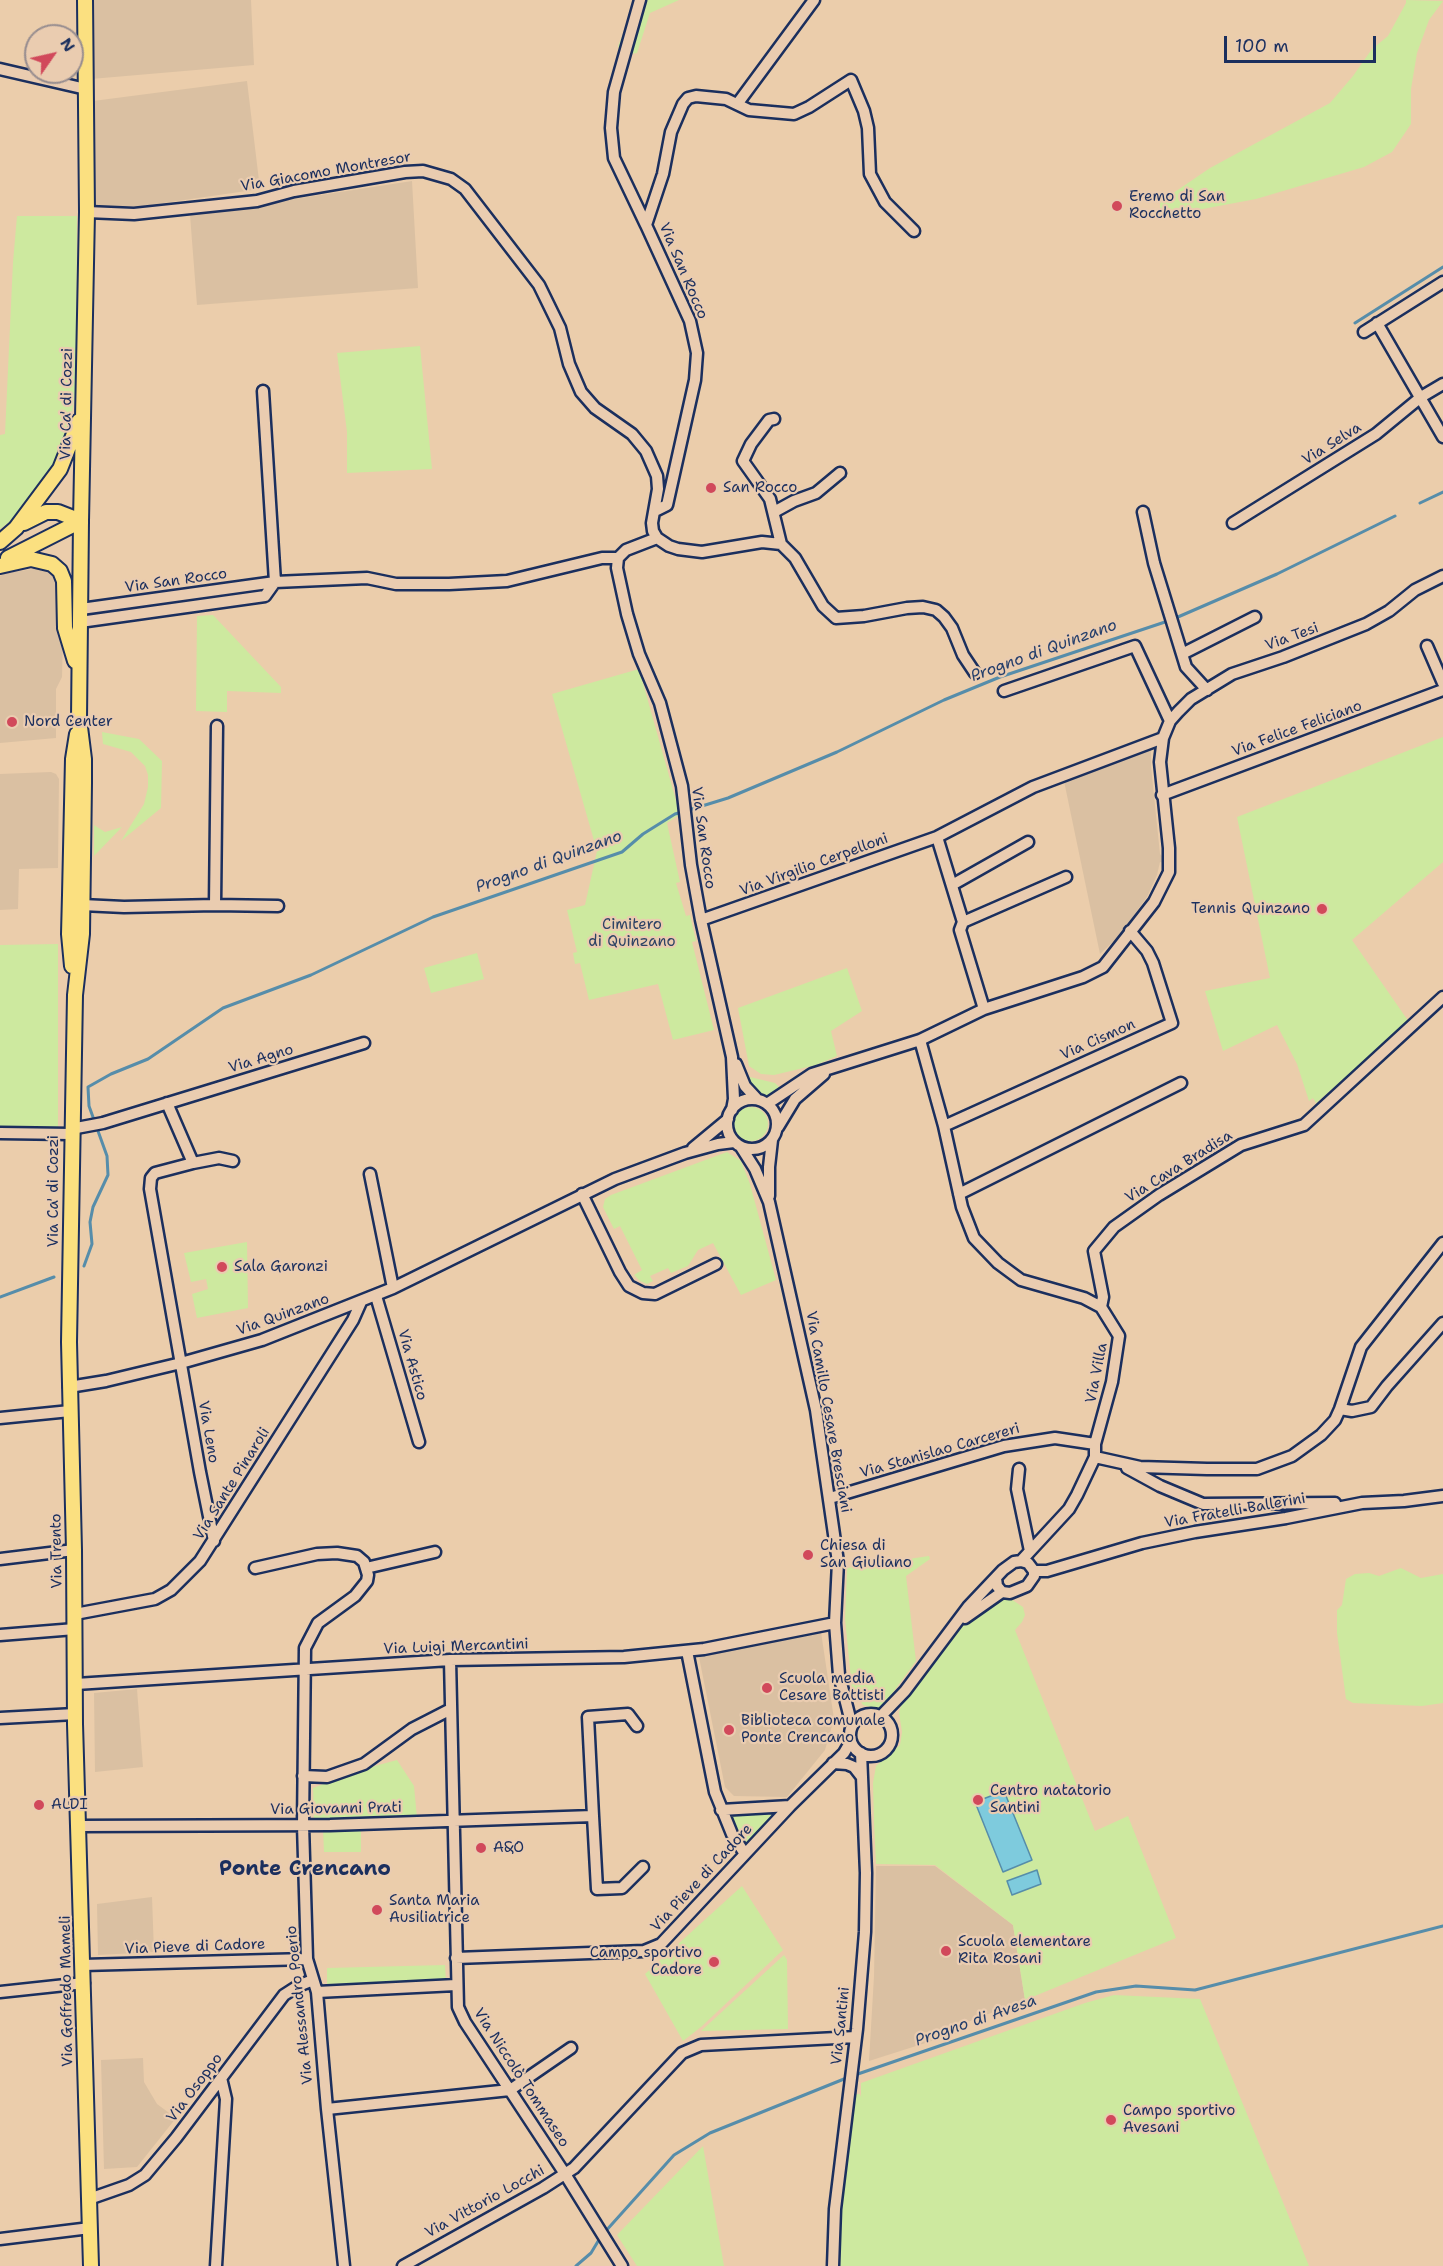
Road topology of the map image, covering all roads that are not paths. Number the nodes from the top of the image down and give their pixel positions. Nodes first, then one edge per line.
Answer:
1 (85, 0) edge
2 (640, 0) edge
3 (814, 0) edge
4 (0, 69) edge
5 (86, 88) junction
6 (738, 103) junction
7 (87, 212) junction
8 (646, 225) junction
9 (914, 231) dead end
10 (1443, 282) edge
11 (1377, 323) junction
12 (1364, 332) dead end
13 (1443, 384) edge
14 (263, 391) dead end
15 (1421, 397) junction
16 (83, 411) junction
17 (774, 418) dead end
18 (1443, 437) edge
19 (840, 473) dead end
20 (655, 512) junction
21 (774, 512) junction
22 (1143, 512) dead end
23 (81, 521) junction
24 (1233, 523) dead end
25 (16, 528) junction
26 (657, 538) junction
27 (0, 542) edge
28 (781, 544) junction
29 (618, 558) junction
30 (0, 564) edge
31 (1443, 576) edge
32 (275, 582) junction
33 (81, 616) junction
34 (1256, 617) dead end
35 (1427, 646) dead end
36 (1182, 654) junction
37 (975, 673) dead end
38 (80, 677) junction
39 (1443, 683) edge
40 (1207, 690) junction
41 (1443, 690) edge
42 (1004, 691) dead end
43 (79, 719) junction
44 (1170, 721) junction
45 (217, 726) dead end
46 (1163, 738) junction
47 (1162, 795) junction
48 (937, 837) junction
49 (1028, 842) dead end
50 (1066, 877) dead end
51 (952, 885) junction
52 (214, 904) junction
53 (82, 905) junction
54 (278, 906) dead end
55 (701, 920) junction
56 (963, 922) junction
57 (1131, 932) junction
58 (75, 995) junction
59 (1443, 997) edge
60 (984, 1009) junction
61 (920, 1040) junction
62 (364, 1043) dead end
63 (732, 1057) junction
64 (834, 1067) junction
65 (1181, 1083) dead end
66 (762, 1102) junction
67 (167, 1103) junction
68 (730, 1114) junction
69 (944, 1126) junction
70 (777, 1127) junction
71 (75, 1130) junction
72 (0, 1133) edge
73 (772, 1140) junction
74 (738, 1145) junction
75 (686, 1153) junction
76 (232, 1161) dead end
77 (193, 1163) junction
78 (370, 1174) dead end
79 (582, 1194) junction
80 (959, 1194) junction
81 (769, 1202) junction
82 (1443, 1243) edge
83 (716, 1264) dead end
84 (393, 1288) junction
85 (376, 1296) junction
86 (361, 1302) junction
87 (1101, 1306) junction
88 (1443, 1323) edge
89 (181, 1363) junction
90 (69, 1387) junction
91 (1340, 1409) junction
92 (70, 1411) junction
93 (0, 1418) edge
94 (419, 1442) dead end
95 (1095, 1444) junction
96 (1095, 1457) junction
97 (1118, 1464) junction
98 (1019, 1469) dead end
99 (1443, 1496) edge
100 (830, 1498) junction
101 (1362, 1503) junction
102 (214, 1541) junction
103 (74, 1550) junction
104 (1030, 1551) junction
105 (435, 1552) dead end
106 (0, 1559) edge
107 (1021, 1561) junction
108 (255, 1568) dead end
109 (366, 1568) junction
110 (1034, 1571) junction
111 (996, 1578) junction
112 (1002, 1592) junction
113 (75, 1614) junction
114 (835, 1623) junction
115 (953, 1628) junction
116 (75, 1629) junction
117 (0, 1635) edge
118 (687, 1651) junction
119 (450, 1660) junction
120 (305, 1671) junction
121 (76, 1684) junction
122 (845, 1702) junction
123 (451, 1709) junction
124 (75, 1714) junction
125 (862, 1716) junction
126 (0, 1718) edge
127 (884, 1720) junction
128 (637, 1726) dead end
129 (852, 1726) junction
130 (860, 1750) junction
131 (833, 1763) junction
132 (303, 1776) junction
133 (861, 1776) junction
134 (863, 1788) junction
135 (790, 1806) junction
136 (721, 1810) junction
137 (593, 1816) junction
138 (452, 1821) junction
139 (303, 1825) junction
140 (80, 1826) junction
141 (746, 1854) junction
142 (644, 1867) dead end
143 (456, 1958) junction
144 (307, 1959) junction
145 (83, 1965) junction
146 (313, 1980) junction
147 (84, 1983) junction
148 (456, 1985) junction
149 (0, 1992) edge
150 (317, 1992) junction
151 (856, 2037) junction
152 (571, 2048) dead end
153 (221, 2078) junction
154 (510, 2090) junction
155 (327, 2109) junction
156 (569, 2171) junction
157 (89, 2199) junction
158 (90, 2228) junction
159 (0, 2239) edge
160 (91, 2266) edge
161 (216, 2266) edge
162 (344, 2266) edge
163 (403, 2266) edge
164 (622, 2266) edge
165 (833, 2266) edge

1 - 5 main road, Via Ca' di Cozzi
2 - 8 street
3 - 6 street
4 - 5 street
5 - 7 main road, Via Ca' di Cozzi
6 - 8 street, Via San Rocco
6 - 9 street, Via San Rocco
7 - 16 main road, Via Ca' di Cozzi
7 - 20 street, Via Giacomo Montresor
8 - 20 street, Via San Rocco
10 - 11 street
11 - 12 street
11 - 15 street
13 - 15 street, Via Selva
14 - 32 street
15 - 18 street
15 - 24 street, Via Selva
16 - 23 main road, Via Ca' di Cozzi
16 - 25 main road
17 - 21 street
19 - 21 street
20 - 26 street
21 - 28 street
22 - 36 street
23 - 25 main road
23 - 30 main road
23 - 33 main road, Via Ca' di Cozzi
25 - 27 main road
26 - 28 street
26 - 29 street, Via San Rocco
28 - 37 street
29 - 32 street, Via San Rocco
29 - 55 street, Via San Rocco
30 - 38 main road
31 - 40 street, Via Tesi
32 - 33 street, Via San Rocco
32 - 33 street
33 - 38 main road, Via Ca' di Cozzi
34 - 36 street
35 - 39 street
36 - 40 street
38 - 43 main road, Via Ca' di Cozzi
40 - 44 street, Via Tesi
41 - 47 street, Via Felice Feliciano
42 - 44 street
43 - 53 main road, Via Ca' di Cozzi
43 - 58 main road, Via Ca' di Cozzi
44 - 46 street, Via Tesi
45 - 52 street
46 - 47 street, Via Tesi
46 - 48 street, Via Virgilio Cerpelloni
47 - 57 street, Via Tesi
48 - 51 street
48 - 55 street, Via Virgilio Cerpelloni
49 - 51 street
50 - 56 street
51 - 56 street
52 - 53 street
52 - 54 street
53 - 58 main road, Via Ca' di Cozzi
55 - 63 street, Via San Rocco
56 - 60 street
57 - 60 street, Via Tesi
57 - 69 street, Via Cismon
58 - 71 main road, Via Ca' di Cozzi
59 - 87 street, Via Cava Bradisa
60 - 61 street, Via Quinzano
61 - 64 street, Via Quinzano
61 - 69 street
62 - 67 street, Via Agno
63 - 66 street, Via San Rocco
63 - 68 street, Via San Rocco
64 - 66 street, Via Quinzano
64 - 70 street
65 - 80 street
66 - 68 street, Via Quinzano
66 - 70 street
67 - 71 street, Via Agno
67 - 77 street
68 - 74 street
68 - 75 street, Via Quinzano
69 - 80 street
70 - 73 street
71 - 72 street, Via Agno
71 - 90 main road, Via Ca' di Cozzi
73 - 74 street, Via Quinzano
73 - 81 street, Via Camillo Cesare Bresciani
74 - 75 street, Via Quinzano
74 - 81 street, Via Camillo Cesare Bresciani
75 - 79 street, Via Quinzano
76 - 77 street
77 - 89 street
78 - 84 street
79 - 83 street
79 - 84 street, Via Quinzano
80 - 87 street
81 - 100 street, Via Camillo Cesare Bresciani
82 - 91 street
84 - 85 street, Via Quinzano
85 - 86 street, Via Quinzano
85 - 94 street, Via Astico
86 - 89 street, Via Quinzano
86 - 102 street, Via Sante Pinaroli
87 - 95 street, Via Villa
88 - 91 street
89 - 90 street, Via Quinzano
89 - 102 street, Via Leno
90 - 92 main road, Via Trento
91 - 97 street
92 - 93 street
92 - 103 main road, Via Trento
95 - 96 street, Via Villa
95 - 100 street, Via Stanislao Carcereri
96 - 97 street
96 - 104 street, Via Villa
97 - 101 street
98 - 104 street
99 - 101 street, Via Fratelli Ballerini
100 - 114 street, Via Camillo Cesare Bresciani
101 - 110 street, Via Fratelli Ballerini
102 - 113 street, Via Sante Pinaroli
103 - 106 street
103 - 113 main road, Via Trento
104 - 107 street, Via Villa
105 - 109 street
107 - 110 street
107 - 111 street, Via Villa
108 - 109 street
109 - 120 street, Via Alessandro Poerio
110 - 112 street, Via Villa
111 - 112 street
111 - 115 street, Via Villa
112 - 115 street, Via Villa
113 - 116 main road, Via Trento
114 - 118 street, Via Luigi Mercantini
114 - 122 street, Via Camillo Cesare Bresciani
115 - 127 street, Via Villa
116 - 117 street
116 - 121 main road, Via Trento
118 - 119 street, Via Luigi Mercantini
118 - 136 street
119 - 120 street, Via Luigi Mercantini
119 - 123 street, Via Niccolò Tommaseo
120 - 121 street, Via Luigi Mercantini
120 - 132 street, Via Alessandro Poerio
121 - 124 main road, Via Trento
122 - 125 street
122 - 129 street, Via Camillo Cesare Bresciani
123 - 132 street
123 - 138 street, Via Niccolò Tommaseo
124 - 126 street
124 - 140 main road, Via Goffredo Mameli
125 - 127 street
125 - 129 street
127 - 130 street
128 - 137 street
129 - 130 street, Via Santini
130 - 131 street, Via Pieve di Cadore
130 - 133 street, Via Santini
130 - 134 street, Via Santini
131 - 133 street
131 - 135 street, Via Pieve di Cadore
132 - 139 street, Via Alessandro Poerio
133 - 134 street, Via Santini
134 - 151 street, Via Santini
135 - 136 street
135 - 141 street, Via Pieve di Cadore
136 - 141 street
137 - 138 street, Via Giovanni Prati
137 - 142 street
138 - 139 street, Via Giovanni Prati
138 - 143 street, Via Niccolò Tommaseo
139 - 140 street, Via Giovanni Prati
139 - 144 street, Via Alessandro Poerio
140 - 145 main road, Via Goffredo Mameli
141 - 143 street, Via Pieve di Cadore
143 - 148 street, Via Niccolò Tommaseo
144 - 145 street, Via Pieve di Cadore
144 - 146 street, Via Alessandro Poerio
145 - 147 main road, Via Goffredo Mameli
146 - 150 street, Via Alessandro Poerio
146 - 153 street, Via Osoppo
147 - 149 street
147 - 157 main road, Via Goffredo Mameli
148 - 150 street
148 - 154 street, Via Niccolò Tommaseo
150 - 155 street, Via Alessandro Poerio
151 - 156 street, Via Vittorio Locchi
151 - 165 street, Via Santini
152 - 154 street
153 - 157 street, Via Osoppo
153 - 161 street
154 - 155 street
154 - 156 street, Via Niccolò Tommaseo
155 - 162 street, Via Alessandro Poerio
156 - 163 street, Via Vittorio Locchi
156 - 164 street, Via Niccolò Tommaseo
157 - 158 main road, Via Goffredo Mameli
158 - 159 street
158 - 160 main road, Via Goffredo Mameli

